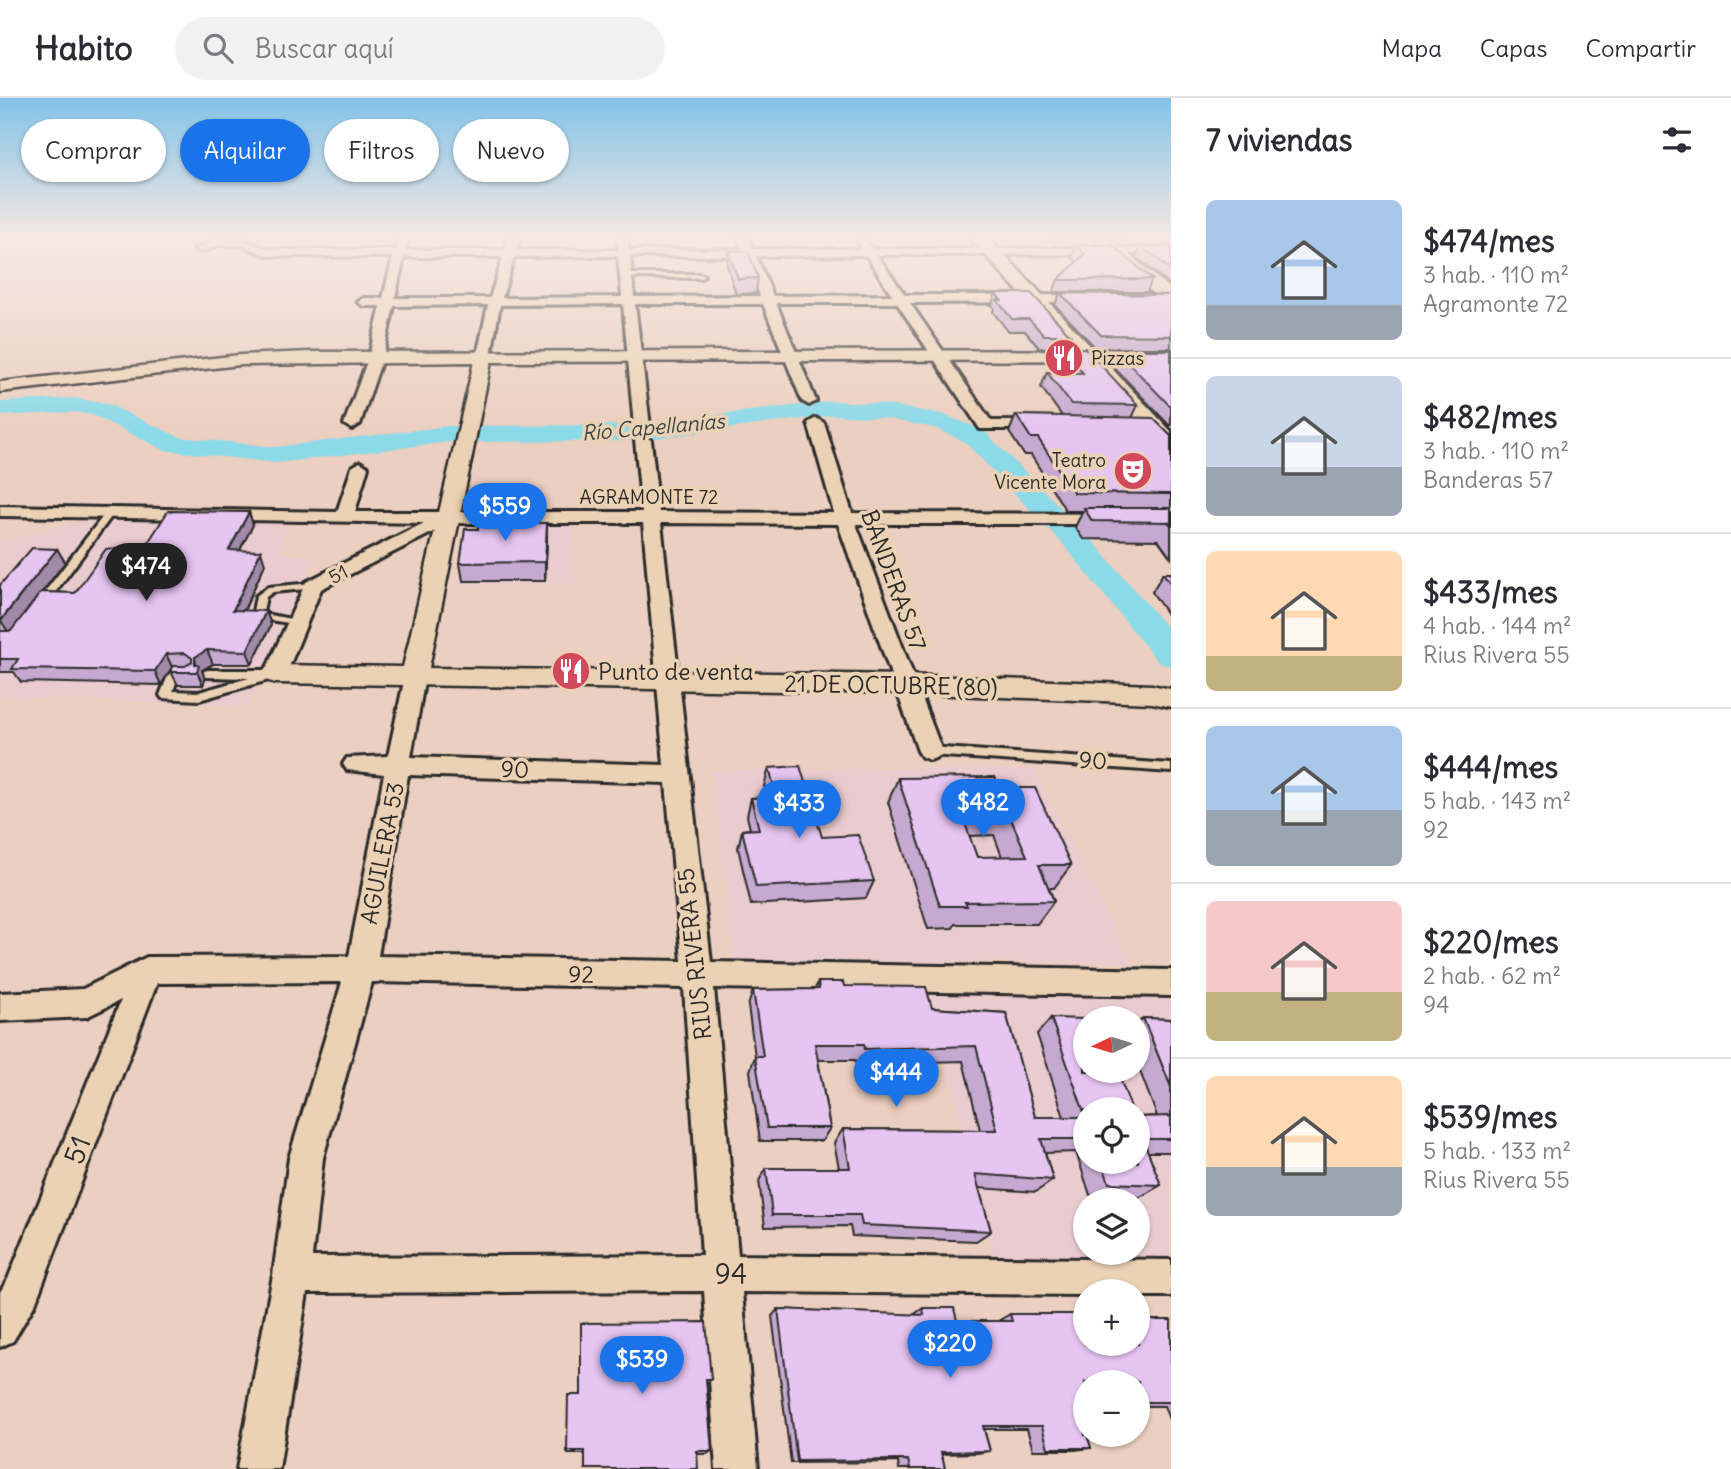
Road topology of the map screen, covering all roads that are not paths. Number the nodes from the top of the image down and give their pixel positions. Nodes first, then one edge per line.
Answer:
1 (495, 301) edge
2 (390, 302) edge
3 (629, 302) edge
4 (771, 302) edge
5 (906, 302) edge
6 (1039, 302) edge
7 (940, 355) junction
8 (1088, 355) junction
9 (1171, 355) edge
10 (376, 356) junction
11 (484, 356) junction
12 (635, 356) junction
13 (791, 356) junction
14 (0, 387) edge
15 (809, 401) dead end
16 (816, 423) dead end
17 (352, 424) dead end
18 (1055, 427) edge
19 (1154, 428) edge
20 (1171, 446) edge
21 (360, 467) dead end
22 (0, 512) edge
23 (110, 513) junction
24 (344, 517) junction
25 (449, 517) junction
26 (651, 519) junction
27 (845, 519) junction
28 (1171, 519) edge
29 (313, 586) junction
30 (38, 609) edge
31 (297, 623) junction
32 (191, 673) edge
33 (208, 674) dead end
34 (275, 674) junction
35 (414, 677) junction
36 (667, 681) junction
37 (906, 684) junction
38 (1171, 698) edge
39 (930, 751) joint
40 (355, 764) dead end
41 (399, 765) junction
42 (1171, 768) edge
43 (675, 774) junction
44 (360, 969) junction
45 (147, 970) junction
46 (698, 977) junction
47 (1171, 984) edge
48 (0, 1007) edge
49 (721, 1273) junction
50 (291, 1275) junction
51 (1171, 1278) edge
52 (11, 1291) edge
53 (0, 1328) edge
54 (258, 1469) edge
55 (737, 1469) edge

1 - 11 street, AGUILERA 53
2 - 10 street
3 - 12 street, RIUS RIVERA 55
4 - 13 street
5 - 7 street
6 - 8 main road
7 - 8 street
7 - 13 street
7 - 18 street
8 - 9 street
8 - 19 main road
10 - 11 street
10 - 14 street
10 - 17 street
11 - 12 street
11 - 25 street, AGUILERA 53
12 - 13 street
12 - 26 street, RIUS RIVERA 55
13 - 15 street
16 - 27 street, BANDERAS 57
19 - 20 main road
21 - 24 street
22 - 23 street, AGRAMONTE 72
23 - 24 street, AGRAMONTE 72
23 - 30 lane
24 - 25 street, AGRAMONTE 72
25 - 26 street, AGRAMONTE 72
25 - 29 street, 51
25 - 35 street, AGUILERA 53
26 - 27 street, AGRAMONTE 72
26 - 36 street, RIUS RIVERA 55
27 - 28 street, AGRAMONTE 72
27 - 37 street, BANDERAS 57
29 - 31 street, 51
29 - 31 lane
31 - 34 street, 51
32 - 34 lane
33 - 34 lane
34 - 35 street, 21 DE OCTUBRE (80)
35 - 36 street, 21 DE OCTUBRE (80)
35 - 41 street, AGUILERA 53
36 - 37 street, 21 DE OCTUBRE (80)
36 - 43 street, RIUS RIVERA 55
37 - 38 street, 21 DE OCTUBRE (80)
37 - 39 street, BANDERAS 57
39 - 42 lane, 90
40 - 41 street, 90
41 - 43 street, 90
41 - 44 street, AGUILERA 53
43 - 46 street, RIUS RIVERA 55
44 - 45 street, 92
44 - 46 street, 92
44 - 50 street, AGUILERA 53
45 - 48 street, 92
45 - 52 street, 51
46 - 47 street, 92
46 - 49 street, RIUS RIVERA 55
49 - 50 street, 94
49 - 51 street, 94
49 - 55 street, RIUS RIVERA 55
50 - 54 street, AGUILERA 53
52 - 53 street, 51

